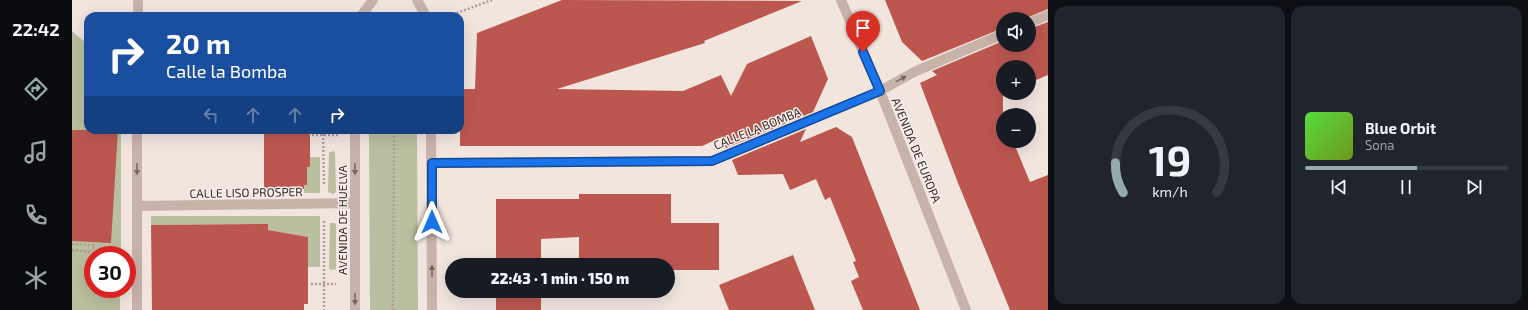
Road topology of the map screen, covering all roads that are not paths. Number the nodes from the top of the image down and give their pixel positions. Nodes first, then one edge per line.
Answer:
1 (138, 0) edge
2 (373, 0) edge
3 (417, 0) edge
4 (841, 0) edge
5 (138, 12) edge
6 (364, 12) edge
7 (424, 12) edge
8 (1048, 15) edge
9 (1036, 20) edge
10 (996, 37) edge
11 (880, 91) junction
12 (138, 134) edge
13 (355, 134) edge
14 (431, 134) edge
15 (432, 163) junction
16 (355, 203) junction
17 (137, 206) junction
18 (137, 310) edge
19 (355, 310) edge
20 (432, 310) edge
21 (966, 310) edge

1 - 5 street
2 - 6 street
3 - 7 street
4 - 11 street, AVENIDA DE EUROPA
8 - 9 street
11 -> 10 street, CALLE LA BOMBA
11 - 15 street, CALLE LA BOMBA
11 - 21 street, AVENIDA DE EUROPA
12 -> 17 street
13 -> 16 street, AVENIDA DE HUELVA
14 - 15 street
20 -> 15 street
16 - 17 street, CALLE LISO PROSPER
16 -> 19 street, AVENIDA DE HUELVA
17 - 18 street

